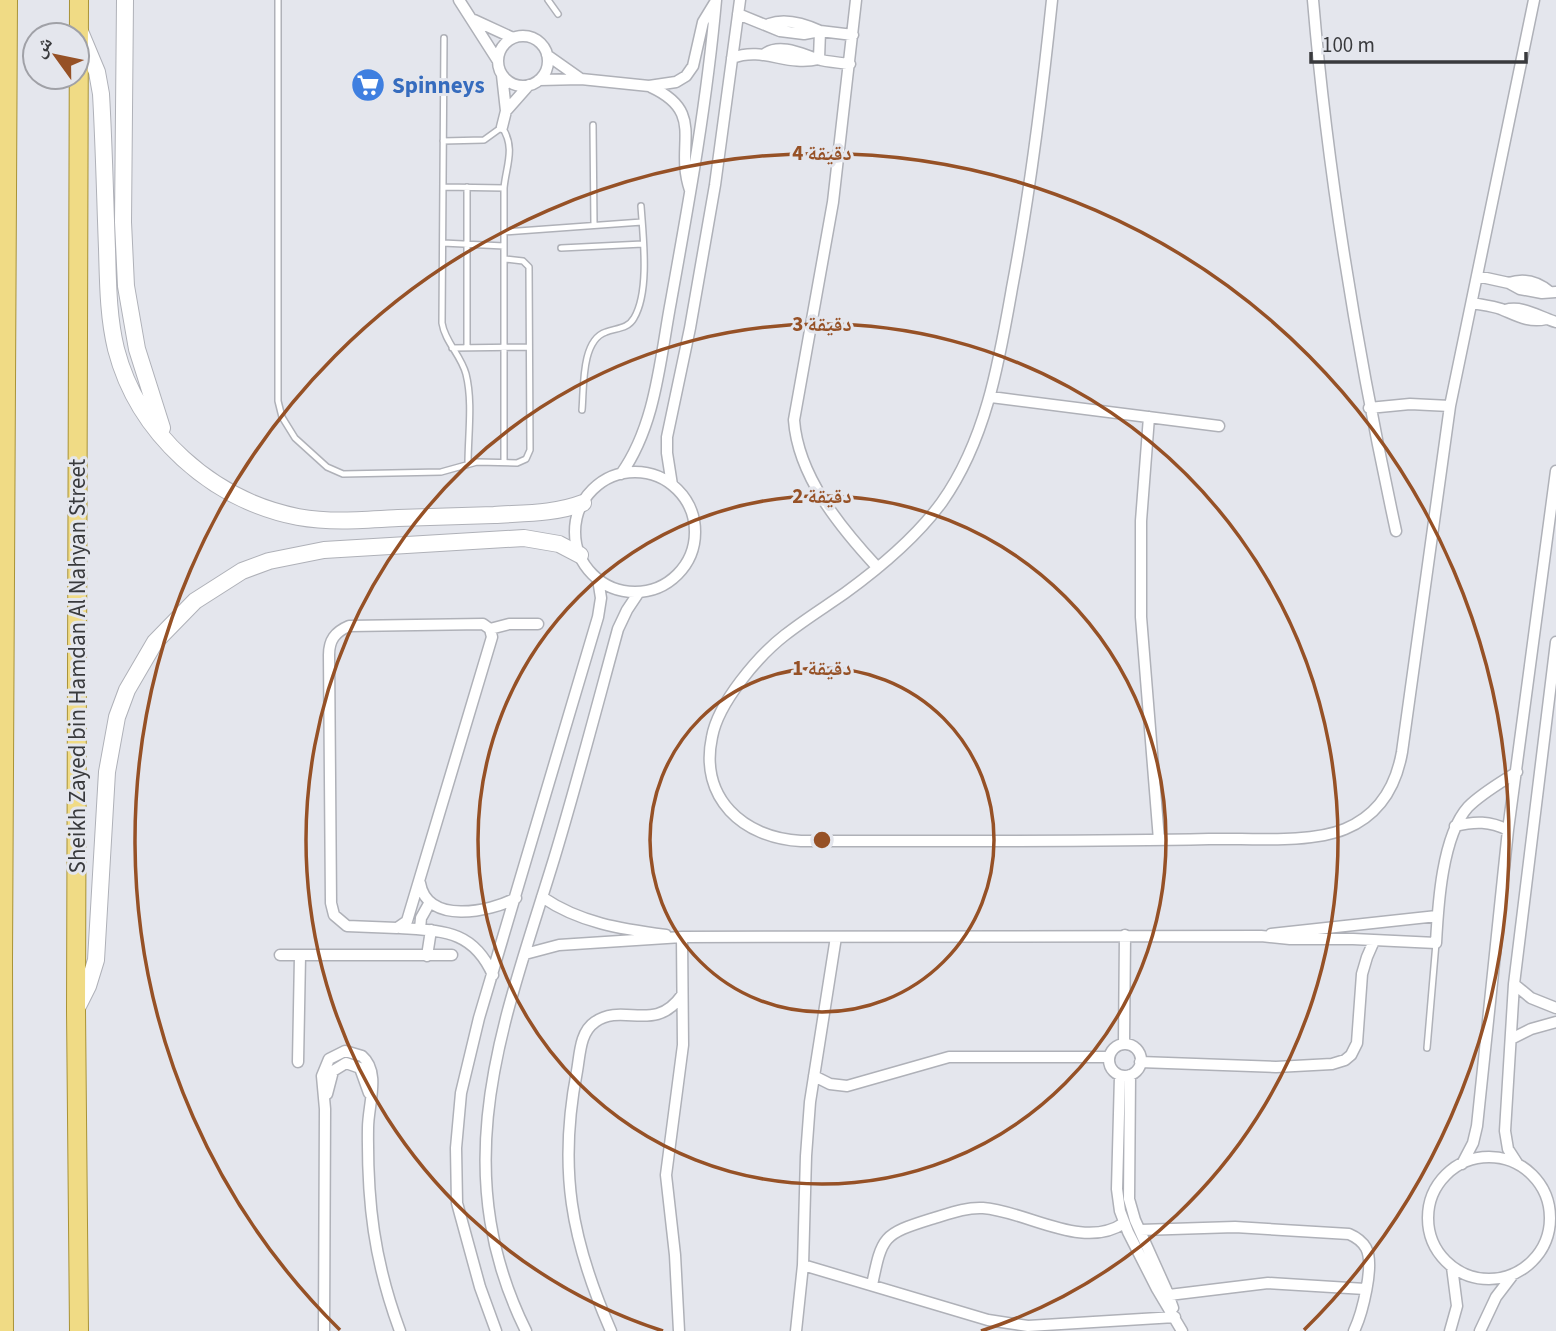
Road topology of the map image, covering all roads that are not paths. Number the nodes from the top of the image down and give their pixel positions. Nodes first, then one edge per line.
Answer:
1 (8, 0) edge
2 (79, 0) edge
3 (125, 0) edge
4 (278, 0) edge
5 (459, 0) edge
6 (548, 0) edge
7 (740, 0) edge
8 (856, 0) edge
9 (1052, 0) edge
10 (1313, 0) edge
11 (1534, 0) edge
12 (716, 1) edge
13 (558, 14) dead end
14 (738, 14) junction
15 (469, 16) junction
16 (79, 21) edge
17 (820, 32) junction
18 (853, 35) junction
19 (444, 38) dead end
20 (513, 38) junction
21 (547, 55) junction
22 (91, 57) edge
23 (733, 58) junction
24 (819, 59) junction
25 (498, 61) junction
26 (850, 64) junction
27 (502, 75) junction
28 (581, 79) junction
29 (534, 82) junction
30 (649, 86) junction
31 (79, 91) edge
32 (506, 111) junction
33 (593, 125) dead end
34 (502, 127) junction
35 (443, 141) junction
36 (443, 187) junction
37 (467, 187) junction
38 (504, 188) junction
39 (691, 193) junction
40 (641, 206) dead end
41 (642, 222) junction
42 (594, 225) junction
43 (504, 232) junction
44 (443, 243) junction
45 (467, 244) junction
46 (643, 244) junction
47 (505, 246) junction
48 (561, 248) dead end
49 (505, 259) junction
50 (1477, 276) junction
51 (1553, 292) edge
52 (1472, 303) junction
53 (1551, 321) edge
54 (7, 324) junction
55 (505, 347) junction
56 (529, 347) junction
57 (453, 348) junction
58 (467, 348) junction
59 (0, 365) edge
60 (991, 397) junction
61 (1450, 406) junction
62 (1369, 408) junction
63 (582, 410) dead end
64 (1149, 417) junction
65 (1219, 426) dead end
66 (170, 447) junction
67 (504, 462) junction
68 (468, 464) junction
69 (1556, 471) edge
70 (621, 474) junction
71 (672, 485) junction
72 (583, 503) junction
73 (1396, 531) dead end
74 (580, 555) junction
75 (877, 567) junction
76 (598, 579) junction
77 (639, 592) junction
78 (538, 624) dead end
79 (490, 629) junction
80 (1556, 642) edge
81 (1517, 772) junction
82 (1455, 826) junction
83 (1508, 830) junction
84 (1158, 840) junction
85 (419, 881) junction
86 (542, 897) junction
87 (516, 898) junction
88 (430, 902) junction
89 (1437, 916) junction
90 (400, 928) junction
91 (425, 929) junction
92 (1125, 936) junction
93 (1261, 936) junction
94 (682, 937) junction
95 (836, 937) junction
96 (1374, 941) junction
97 (1436, 943) junction
98 (2, 953) edge
99 (525, 954) junction
100 (452, 955) dead end
101 (280, 956) dead end
102 (300, 956) junction
103 (427, 956) junction
104 (493, 975) junction
105 (1514, 984) junction
106 (682, 995) junction
107 (1556, 1009) edge
108 (76, 1010) junction
109 (1556, 1022) edge
110 (1510, 1039) junction
111 (1124, 1044) junction
112 (1427, 1048) dead end
113 (1109, 1057) junction
114 (298, 1062) dead end
115 (1140, 1062) junction
116 (814, 1076) junction
117 (1125, 1076) junction
118 (1517, 1163) junction
119 (1462, 1164) junction
120 (1124, 1223) junction
121 (1140, 1230) junction
122 (803, 1265) junction
123 (1452, 1267) junction
124 (1512, 1275) junction
125 (872, 1285) junction
126 (1365, 1289) junction
127 (1169, 1295) junction
128 (1175, 1317) junction
129 (4, 1331) edge
130 (79, 1331) edge
131 (324, 1331) edge
132 (400, 1331) edge
133 (496, 1331) edge
134 (526, 1331) edge
135 (611, 1331) edge
136 (679, 1331) edge
137 (796, 1331) edge
138 (1182, 1331) edge
139 (1354, 1331) edge
140 (1450, 1331) edge
141 (1480, 1331) edge

1 - 54 main road
2 - 16 main road, Sheikh Zayed bin Hamdan Al Nahyan Street
3 - 66 street
4 - 68 lane
5 - 15 street
6 - 13 lane
7 - 14 street
8 - 18 street
9 - 60 street
10 - 62 street
11 - 50 street
12 - 30 street
12 - 39 street
14 - 17 street
14 - 23 street
15 - 20 street
15 - 25 street
17 - 18 street
17 - 24 street
18 - 26 street
19 - 35 lane
20 - 21 street
20 - 25 street
21 - 28 street
21 - 29 street
22 - 66 street
23 - 24 street
23 - 71 street
24 - 26 street
25 - 27 street
26 - 75 street
27 - 29 street
27 - 32 street
28 - 29 street
28 - 30 street
29 - 32 street
30 - 39 street
31 - 108 main road, Sheikh Zayed bin Hamdan Al Nahyan Street
32 - 34 street
33 - 42 lane
34 - 35 lane
34 - 38 lane
35 - 36 lane
36 - 37 lane
36 - 44 lane
37 - 38 lane
37 - 45 lane
38 - 43 lane
39 - 70 street
40 - 41 lane
41 - 42 lane
41 - 46 lane
42 - 43 lane
43 - 47 lane
44 - 45 lane
44 - 57 lane
45 - 47 lane
45 - 58 lane
46 - 48 lane
46 - 63 lane
47 - 49 lane
49 - 55 lane
49 - 56 lane
50 - 51 street
50 - 52 street
52 - 53 street
52 - 61 street
54 - 59 street
54 - 98 main road
55 - 56 lane
55 - 58 lane
55 - 67 lane
56 - 67 lane
57 - 58 lane
57 - 68 lane
60 - 64 street
60 - 75 street
61 - 62 street
61 - 84 street
62 - 73 street
64 - 65 street
64 - 84 street
66 - 72 street
67 - 68 lane
69 - 81 street
70 - 71 street
70 - 72 street
71 - 77 street
72 - 74 street
74 - 76 street
74 - 108 street
75 - 84 street
76 - 77 street
76 - 87 street
77 - 86 street
78 - 79 street
79 - 85 street
79 - 90 street
80 - 105 street
81 - 82 street
81 - 83 street
82 - 83 street
82 - 89 street
83 - 119 street
85 - 88 street
85 - 90 street
86 - 94 street
86 - 99 street
87 - 88 street
87 - 104 street
88 - 91 street
89 - 93 street
89 - 97 street
90 - 91 street
91 - 103 street
91 - 104 street
92 - 93 street
92 - 95 street
92 - 111 street
93 - 96 street
94 - 95 street
94 - 99 street
94 - 106 street
95 - 116 street
96 - 97 street
96 - 115 street
97 - 112 lane
98 - 129 main road
99 - 134 street
100 - 103 street
101 - 102 street
102 - 103 street
102 - 114 street
104 - 133 street
105 - 107 street
105 - 110 street
106 - 135 street
106 - 136 street
108 - 130 main road, Sheikh Zayed bin Hamdan Al Nahyan Street
109 - 110 street
110 - 118 street
111 - 113 street
111 - 115 street
113 - 116 street
113 - 117 street
115 - 117 street
116 - 122 street
117 - 120 street
117 - 121 street
118 - 119 street
118 - 124 street
119 - 123 street
120 - 125 street
120 - 128 street
121 - 126 street
121 - 127 street
122 - 125 street
122 - 137 street
123 - 124 street
123 - 140 street
124 - 141 street
125 - 128 street
126 - 127 street
126 - 139 street
127 - 128 street
128 - 138 street
131 - 132 street

